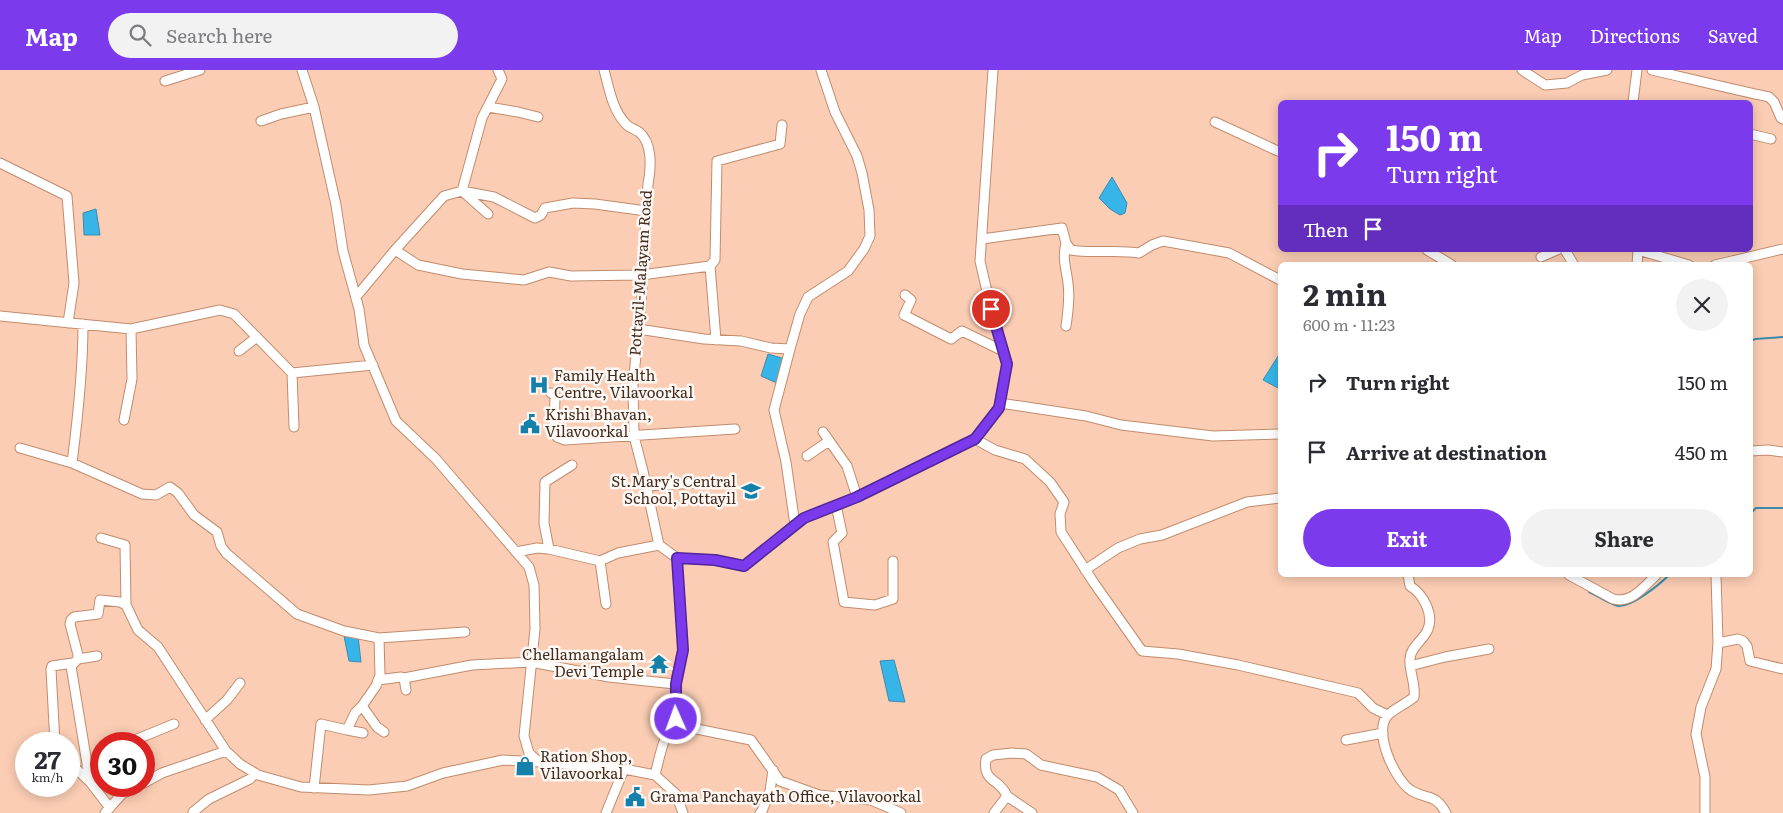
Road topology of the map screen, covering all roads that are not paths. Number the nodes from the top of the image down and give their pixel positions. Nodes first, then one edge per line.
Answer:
1 (200, 70) edge
2 (302, 70) edge
3 (498, 70) edge
4 (604, 70) edge
5 (821, 70) edge
6 (993, 70) edge
7 (1522, 70) edge
8 (1607, 70) edge
9 (1637, 70) edge
10 (1652, 70) edge
11 (165, 81) dead end
12 (1633, 100) edge
13 (314, 107) junction
14 (488, 107) junction
15 (538, 118) dead end
16 (1783, 119) edge
17 (261, 121) dead end
18 (1215, 122) dead end
19 (782, 125) dead end
20 (1753, 135) edge
21 (1772, 139) dead end
22 (1278, 151) edge
23 (0, 163) edge
24 (462, 191) junction
25 (646, 211) junction
26 (488, 214) dead end
27 (982, 239) junction
28 (1066, 243) junction
29 (1783, 249) edge
30 (395, 250) junction
31 (1429, 252) edge
32 (1552, 252) edge
33 (1645, 252) edge
34 (1541, 257) dead end
35 (1447, 262) edge
36 (1679, 262) edge
37 (1729, 262) edge
38 (710, 266) junction
39 (642, 275) junction
40 (1278, 279) edge
41 (905, 295) dead end
42 (356, 297) junction
43 (0, 316) edge
44 (68, 323) junction
45 (83, 324) junction
46 (1066, 326) dead end
47 (131, 329) junction
48 (638, 329) junction
49 (257, 337) junction
50 (716, 340) junction
51 (790, 349) junction
52 (239, 351) dead end
53 (1003, 351) junction
54 (373, 365) junction
55 (292, 373) junction
56 (551, 393) dead end
57 (1000, 403) junction
58 (124, 420) dead end
59 (294, 427) dead end
60 (735, 429) dead end
61 (823, 432) dead end
62 (1278, 434) edge
63 (634, 436) junction
64 (975, 439) junction
65 (829, 441) junction
66 (20, 448) dead end
67 (1753, 451) edge
68 (1783, 452) edge
69 (807, 456) dead end
70 (72, 463) junction
71 (572, 465) dead end
72 (713, 482) dead end
73 (647, 486) junction
74 (857, 497) junction
75 (1278, 498) edge
76 (836, 505) junction
77 (795, 525) junction
78 (101, 538) dead end
79 (659, 545) junction
80 (550, 549) junction
81 (516, 552) junction
82 (677, 558) junction
83 (600, 561) junction
84 (893, 562) dead end
85 (1085, 570) junction
86 (1408, 577) edge
87 (1573, 577) edge
88 (1654, 577) edge
89 (1716, 577) edge
90 (606, 604) dead end
91 (126, 605) junction
92 (465, 632) dead end
93 (379, 638) junction
94 (1718, 643) junction
95 (1489, 649) dead end
96 (97, 656) dead end
97 (75, 661) junction
98 (530, 662) junction
99 (1410, 666) junction
100 (1783, 669) edge
101 (404, 678) junction
102 (378, 680) junction
103 (240, 683) dead end
104 (676, 684) junction
105 (406, 690) dead end
106 (362, 706) junction
107 (1387, 715) junction
108 (206, 720) junction
109 (174, 724) dead end
110 (672, 724) junction
111 (347, 730) junction
112 (54, 732) edge
113 (154, 732) edge
114 (384, 732) dead end
115 (362, 733) dead end
116 (1383, 733) junction
117 (1346, 740) dead end
118 (226, 751) junction
119 (538, 762) junction
120 (90, 764) edge
121 (87, 766) junction
122 (624, 769) junction
123 (773, 770) junction
124 (80, 772) edge
125 (255, 773) junction
126 (655, 774) junction
127 (155, 777) edge
128 (90, 782) joint
129 (314, 788) junction
130 (1007, 796) junction
131 (99, 797) edge
132 (119, 797) edge
133 (107, 810) edge
134 (193, 812) edge
135 (606, 813) edge
136 (683, 813) edge
137 (760, 813) edge
138 (901, 813) edge
139 (994, 813) edge
140 (1032, 813) edge
141 (1133, 813) edge
142 (1446, 813) edge
143 (1705, 813) edge

1 - 11 street
2 - 13 street
3 - 14 street
4 - 25 street, Pottayil-Malayam Road
5 - 51 street
6 - 27 street
7 - 8 street
9 - 12 street
10 - 16 street
13 - 17 street
13 - 42 street
14 - 15 street
14 - 24 street
18 - 22 street
19 - 38 street
20 - 21 street
23 - 44 street
24 - 25 street
24 - 26 street
24 - 30 street
25 - 39 street, Pottayil-Malayam Road
27 - 28 street
27 - 53 street
28 - 40 street
28 - 46 street
29 - 37 street
30 - 39 street
30 - 42 street
31 - 35 street
32 - 34 street
33 - 36 street
38 - 39 street
38 - 50 street
39 - 48 street, Pottayil-Malayam Road
41 - 53 street
42 - 54 street
43 - 44 street
44 - 45 street
45 - 47 street
45 - 70 street
47 - 49 street
47 - 58 street
48 - 50 street
48 - 63 street, Pottayil-Malayam Road
49 - 52 street
49 - 55 street
50 - 51 street
51 - 77 street
53 - 57 street
54 - 55 street
54 - 81 street
55 - 59 street
56 - 63 street
57 - 62 street
57 - 64 street
60 - 63 street
61 - 65 street
63 - 73 street, Pottayil-Malayam Road
64 - 74 street
64 - 85 street
65 - 69 street
65 - 74 street
66 - 70 street
67 - 68 street
70 - 93 street
71 - 80 street
72 - 73 street
73 - 79 street, Pottayil-Malayam Road
74 - 76 street
75 - 85 street
76 - 77 street
76 - 84 street
77 - 82 street
78 - 91 street
79 - 82 street
79 - 83 street
80 - 81 street
80 - 83 street
81 - 98 street
82 - 104 street
83 - 90 street
85 - 107 street
86 - 99 street
87 - 88 street
89 - 94 street
91 - 97 street
91 - 108 street
92 - 93 street
93 - 102 street
94 - 100 street
94 - 143 street
95 - 99 street
96 - 97 street
97 - 112 street
97 - 121 street
98 - 101 street
98 - 104 street
98 - 119 street
99 - 107 street
101 - 102 street
101 - 105 street
102 - 106 street
103 - 108 street
104 - 110 street
106 - 111 street
106 - 114 street
107 - 116 street
108 - 118 street
109 - 113 street
110 - 123 street
110 - 126 street
111 - 115 street
111 - 129 street
116 - 117 street
116 - 142 street
118 - 125 street
118 - 127 street
119 - 122 street
119 - 129 street
120 - 121 street
121 - 128 street
122 - 126 street
122 - 135 street
123 - 137 street
123 - 138 street
124 - 128 street
125 - 129 street
125 - 134 street
126 - 136 street
130 - 139 street
130 - 140 street
130 - 141 street
131 - 133 street
132 - 133 street

